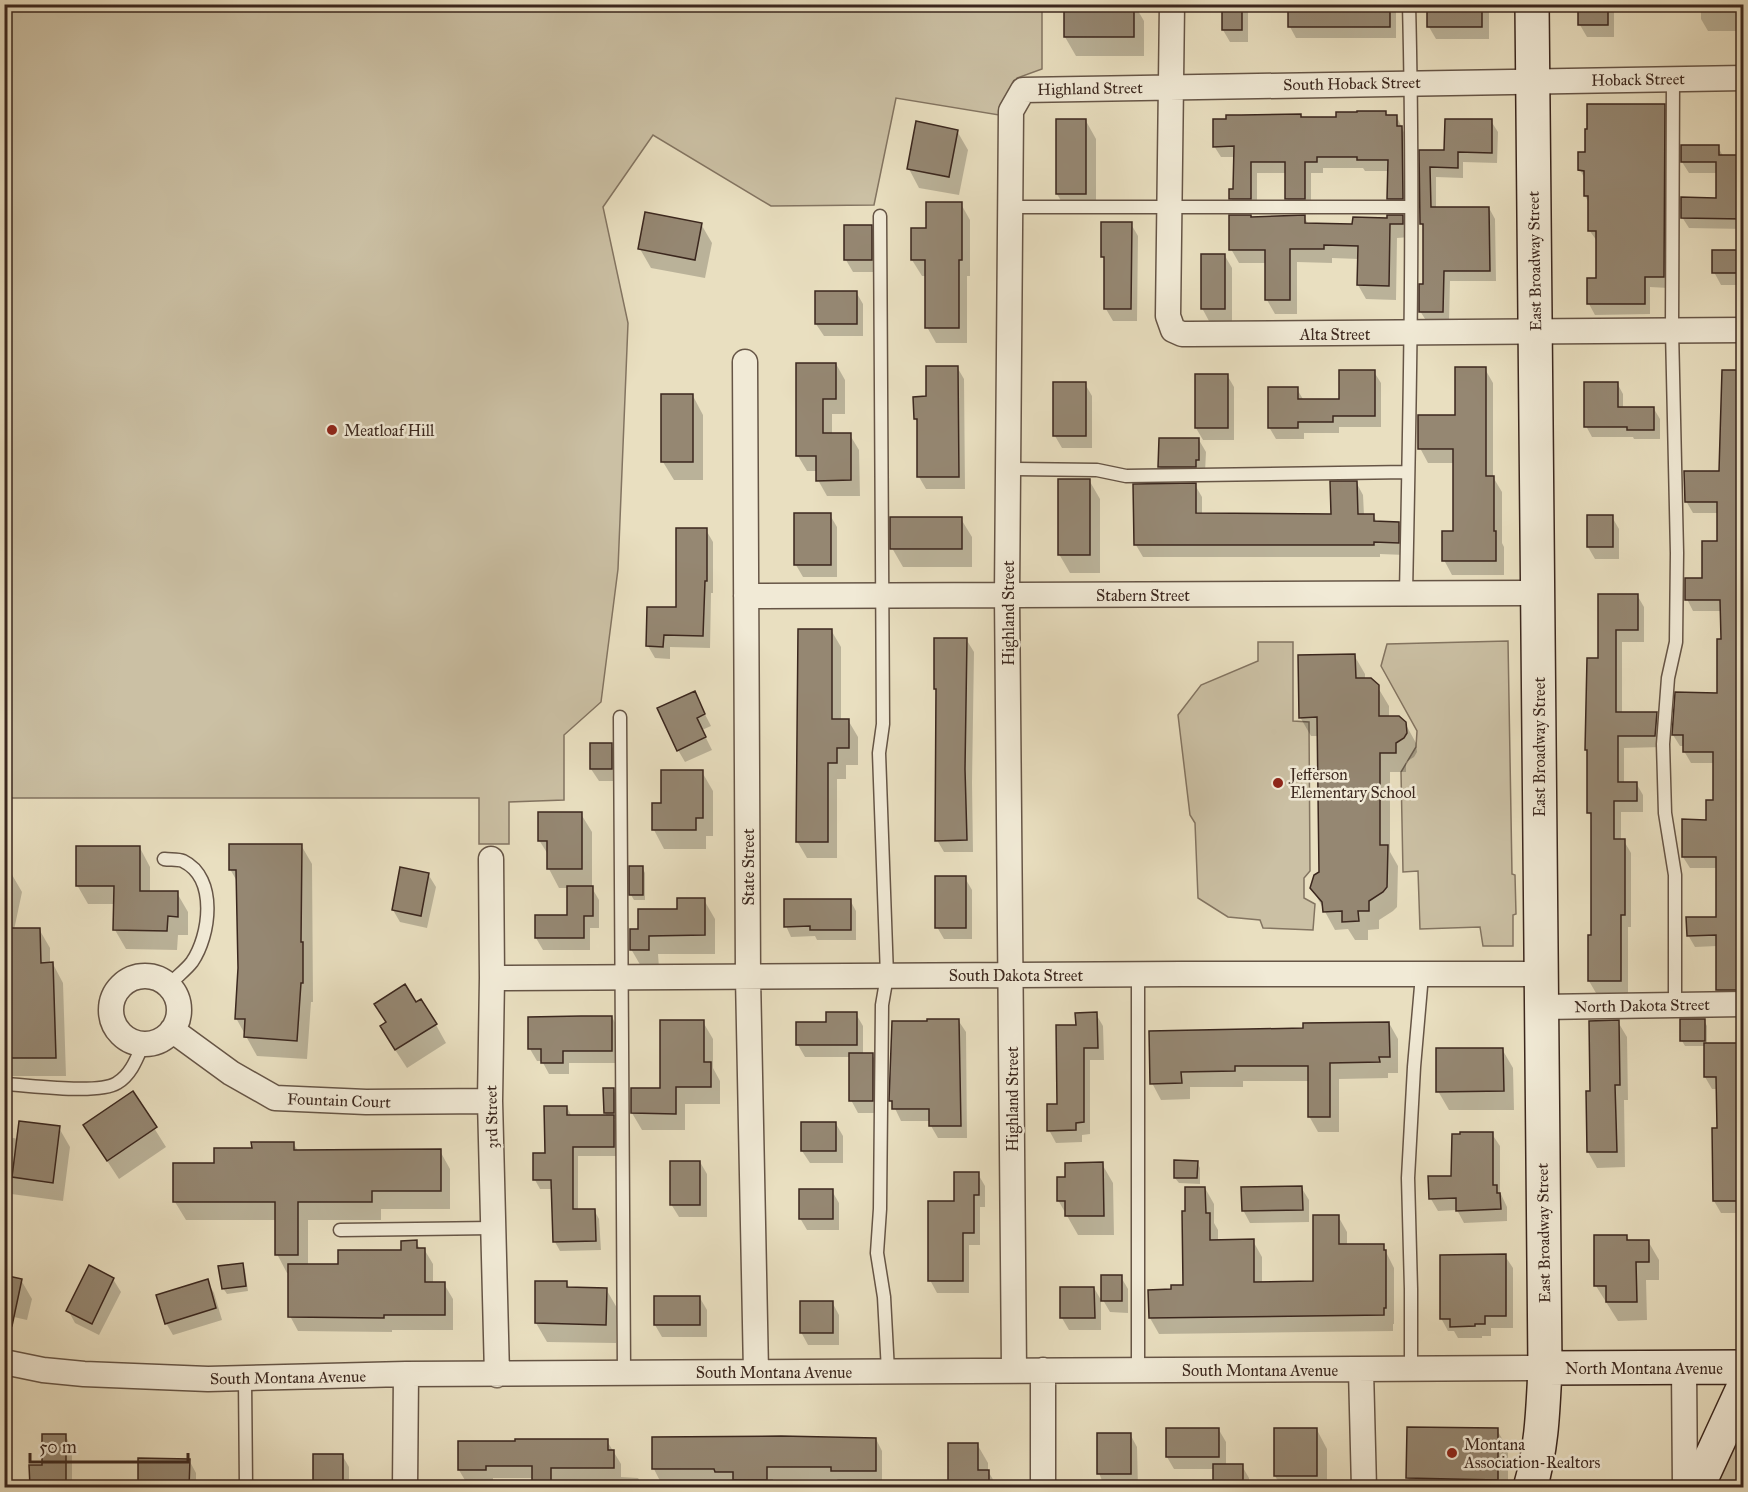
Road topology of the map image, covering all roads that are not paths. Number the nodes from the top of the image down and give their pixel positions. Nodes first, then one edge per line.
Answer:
1 (1173, 4) edge
2 (1409, 4) edge
3 (1532, 4) edge
4 (1743, 78) edge
5 (1673, 79) junction
6 (1532, 80) junction
7 (1411, 82) junction
8 (1171, 86) junction
9 (1170, 206) junction
10 (1010, 207) junction
11 (1411, 207) junction
12 (880, 216) dead end
13 (1672, 330) junction
14 (1743, 330) edge
15 (1535, 332) junction
16 (1410, 333) junction
17 (745, 362) dead end
18 (1008, 469) junction
19 (1408, 472) junction
20 (1406, 593) junction
21 (1539, 593) junction
22 (1007, 595) junction
23 (747, 596) junction
24 (882, 596) junction
25 (620, 717) dead end
26 (164, 860) dead end
27 (490, 860) dead end
28 (1138, 974) junction
29 (1541, 974) junction
30 (1011, 975) junction
31 (1422, 975) junction
32 (887, 976) junction
33 (748, 977) junction
34 (492, 978) junction
35 (621, 978) junction
36 (169, 985) junction
37 (1743, 1004) edge
38 (1674, 1005) junction
39 (1541, 1007) junction
40 (172, 1030) junction
41 (143, 1044) junction
42 (4, 1084) edge
43 (490, 1101) junction
44 (493, 1228) junction
45 (340, 1230) dead end
46 (4, 1362) edge
47 (1743, 1367) edge
48 (1545, 1368) junction
49 (1684, 1368) junction
50 (1014, 1370) junction
51 (1043, 1370) junction
52 (1138, 1370) junction
53 (1361, 1370) junction
54 (1411, 1370) junction
55 (888, 1371) junction
56 (756, 1372) junction
57 (624, 1373) junction
58 (406, 1374) junction
59 (497, 1375) junction
60 (245, 1378) junction
61 (1743, 1386) edge
62 (246, 1488) edge
63 (405, 1488) edge
64 (1043, 1488) edge
65 (1364, 1488) edge
66 (1530, 1488) edge
67 (1685, 1488) edge
68 (1697, 1488) edge

1 - 8 street
2 - 7 lane
3 - 6 street, East Broadway Street
4 - 5 street, Hoback Street
5 - 6 street, Hoback Street
5 - 13 lane
6 - 7 street, South Hoback Street
6 - 15 street, East Broadway Street
7 - 8 street, South Hoback Street
7 - 11 lane
8 - 9 street, Alta Street
8 - 10 street, Highland Street
9 - 10 lane
9 - 11 lane
9 - 16 street, Alta Street
10 - 18 street, Highland Street
11 - 16 lane
12 - 24 lane
13 - 14 street, Alta Street
13 - 15 street, Alta Street
13 - 38 lane
15 - 16 street, Alta Street
15 - 21 street, East Broadway Street
16 - 19 lane
17 - 23 street, State Street
18 - 19 lane
18 - 22 street, Highland Street
19 - 20 lane
20 - 21 street, Stabern Street
20 - 22 street, Stabern Street
21 - 29 street, East Broadway Street
22 - 24 street, Stabern Street
22 - 30 street, Highland Street
23 - 24 street, Stabern Street
23 - 33 street, State Street
24 - 32 lane
25 - 35 lane
26 - 36 lane
27 - 34 street, 3rd Street
28 - 30 street, South Dakota Street
28 - 31 street, South Dakota Street
28 - 52 lane
29 - 31 street, South Dakota Street
29 - 39 street, East Broadway Street
30 - 32 street, South Dakota Street
30 - 50 street, Highland Street
31 - 54 lane
32 - 33 street, South Dakota Street
32 - 55 lane
33 - 35 street, South Dakota Street
33 - 56 street, State Street
34 - 35 street, South Dakota Street
34 - 43 street, 3rd Street
35 - 57 lane
36 - 40 street
36 - 41 street
37 - 38 street, North Dakota Street
38 - 39 street, North Dakota Street
39 - 48 street, East Broadway Street
40 - 41 street
40 - 43 street, Fountain Court
41 - 42 lane
43 - 44 street, 3rd Street
44 - 45 lane
44 - 59 street, 3rd Street
46 - 60 street, South Montana Avenue
47 - 49 street, North Montana Avenue
48 - 49 street, North Montana Avenue
48 - 54 street, South Montana Avenue
48 - 66 street, East Broadway Street
49 - 67 street
50 - 51 street, South Montana Avenue
50 - 55 street, South Montana Avenue
51 - 52 street, South Montana Avenue
51 - 64 street
52 - 53 street, South Montana Avenue
53 - 54 street, South Montana Avenue
53 - 65 street
55 - 56 street, South Montana Avenue
56 - 57 street, South Montana Avenue
57 - 59 street, South Montana Avenue
58 - 59 street, South Montana Avenue
58 - 60 street, South Montana Avenue
58 - 63 street
60 - 62 lane
61 - 68 street

